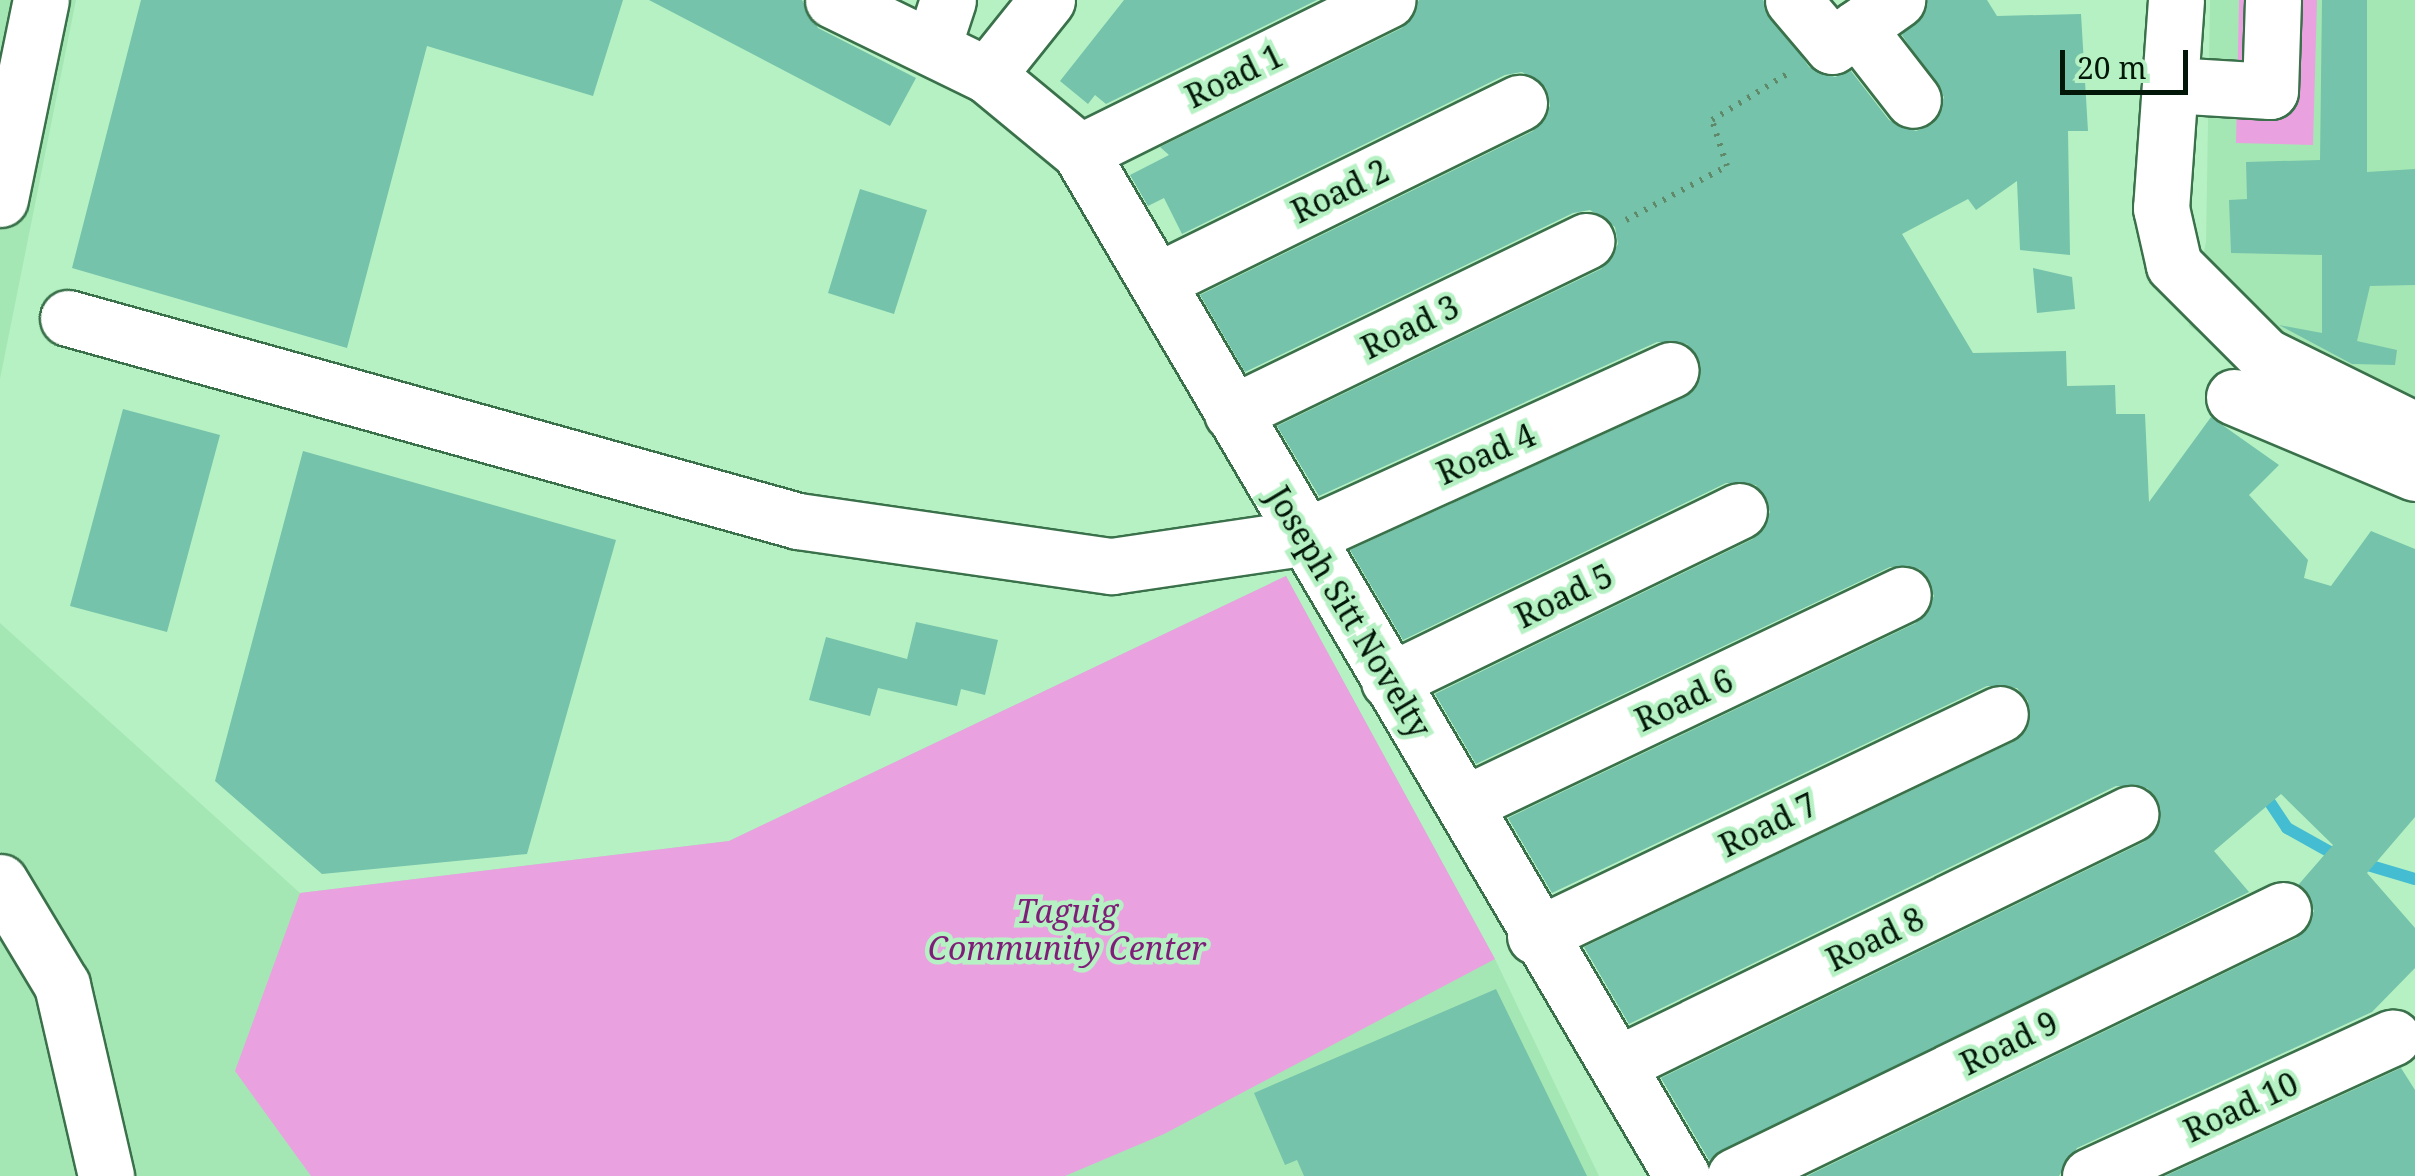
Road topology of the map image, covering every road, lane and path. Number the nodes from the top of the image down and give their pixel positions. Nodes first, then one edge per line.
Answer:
1 (41, 0) edge
2 (833, 0) edge
3 (1048, 0) edge
4 (1388, 0) edge
5 (1793, 0) edge
6 (2176, 0) edge
7 (2273, 0) edge
8 (940, 23) edge
9 (1862, 25) edge
10 (987, 74) junction
11 (2170, 85) junction
12 (1914, 100) dead end
13 (1520, 103) dead end
14 (1080, 152) junction
15 (0, 199) edge
16 (1587, 241) joint
17 (1162, 279) junction
18 (68, 318) dead end
19 (1670, 370) dead end
20 (2234, 397) dead end
21 (1232, 413) junction
22 (2415, 430) edge
23 (2415, 473) edge
24 (1740, 511) dead end
25 (1302, 538) junction
26 (1903, 596) dead end
27 (1390, 681) junction
28 (2000, 714) dead end
29 (1464, 804) junction
30 (2130, 814) dead end
31 (0, 882) edge
32 (2283, 910) dead end
33 (1535, 936) junction
34 (2392, 1037) dead end
35 (1620, 1063) junction
36 (106, 1176) edge
37 (1682, 1176) edge
38 (1736, 1176) edge
39 (2090, 1176) edge

1 - 15 street
2 - 8 street, Joseph Sitt Novelty
3 - 10 street
4 - 14 street, Road 1
5 - 9 street
6 - 11 street
7 - 11 street
8 - 10 street, Joseph Sitt Novelty
9 - 12 street
9 - 16 path
10 - 14 street, Joseph Sitt Novelty
11 - 22 street
13 - 17 street, Road 2
14 - 17 street, Joseph Sitt Novelty
16 - 21 street, Road 3
17 - 21 street, Joseph Sitt Novelty
18 - 25 street, Road 4
19 - 25 street, Road 4
20 - 23 street
21 - 25 street, Joseph Sitt Novelty
24 - 27 street, Road 5
25 - 27 street, Joseph Sitt Novelty
26 - 29 street, Road 6
27 - 29 street, Joseph Sitt Novelty
28 - 33 street, Road 7
29 - 33 street, Joseph Sitt Novelty
30 - 35 street, Road 8
31 - 36 street
32 - 38 street, Road 9
33 - 35 street, Joseph Sitt Novelty
34 - 39 street, Road 10
35 - 37 street, Joseph Sitt Novelty

